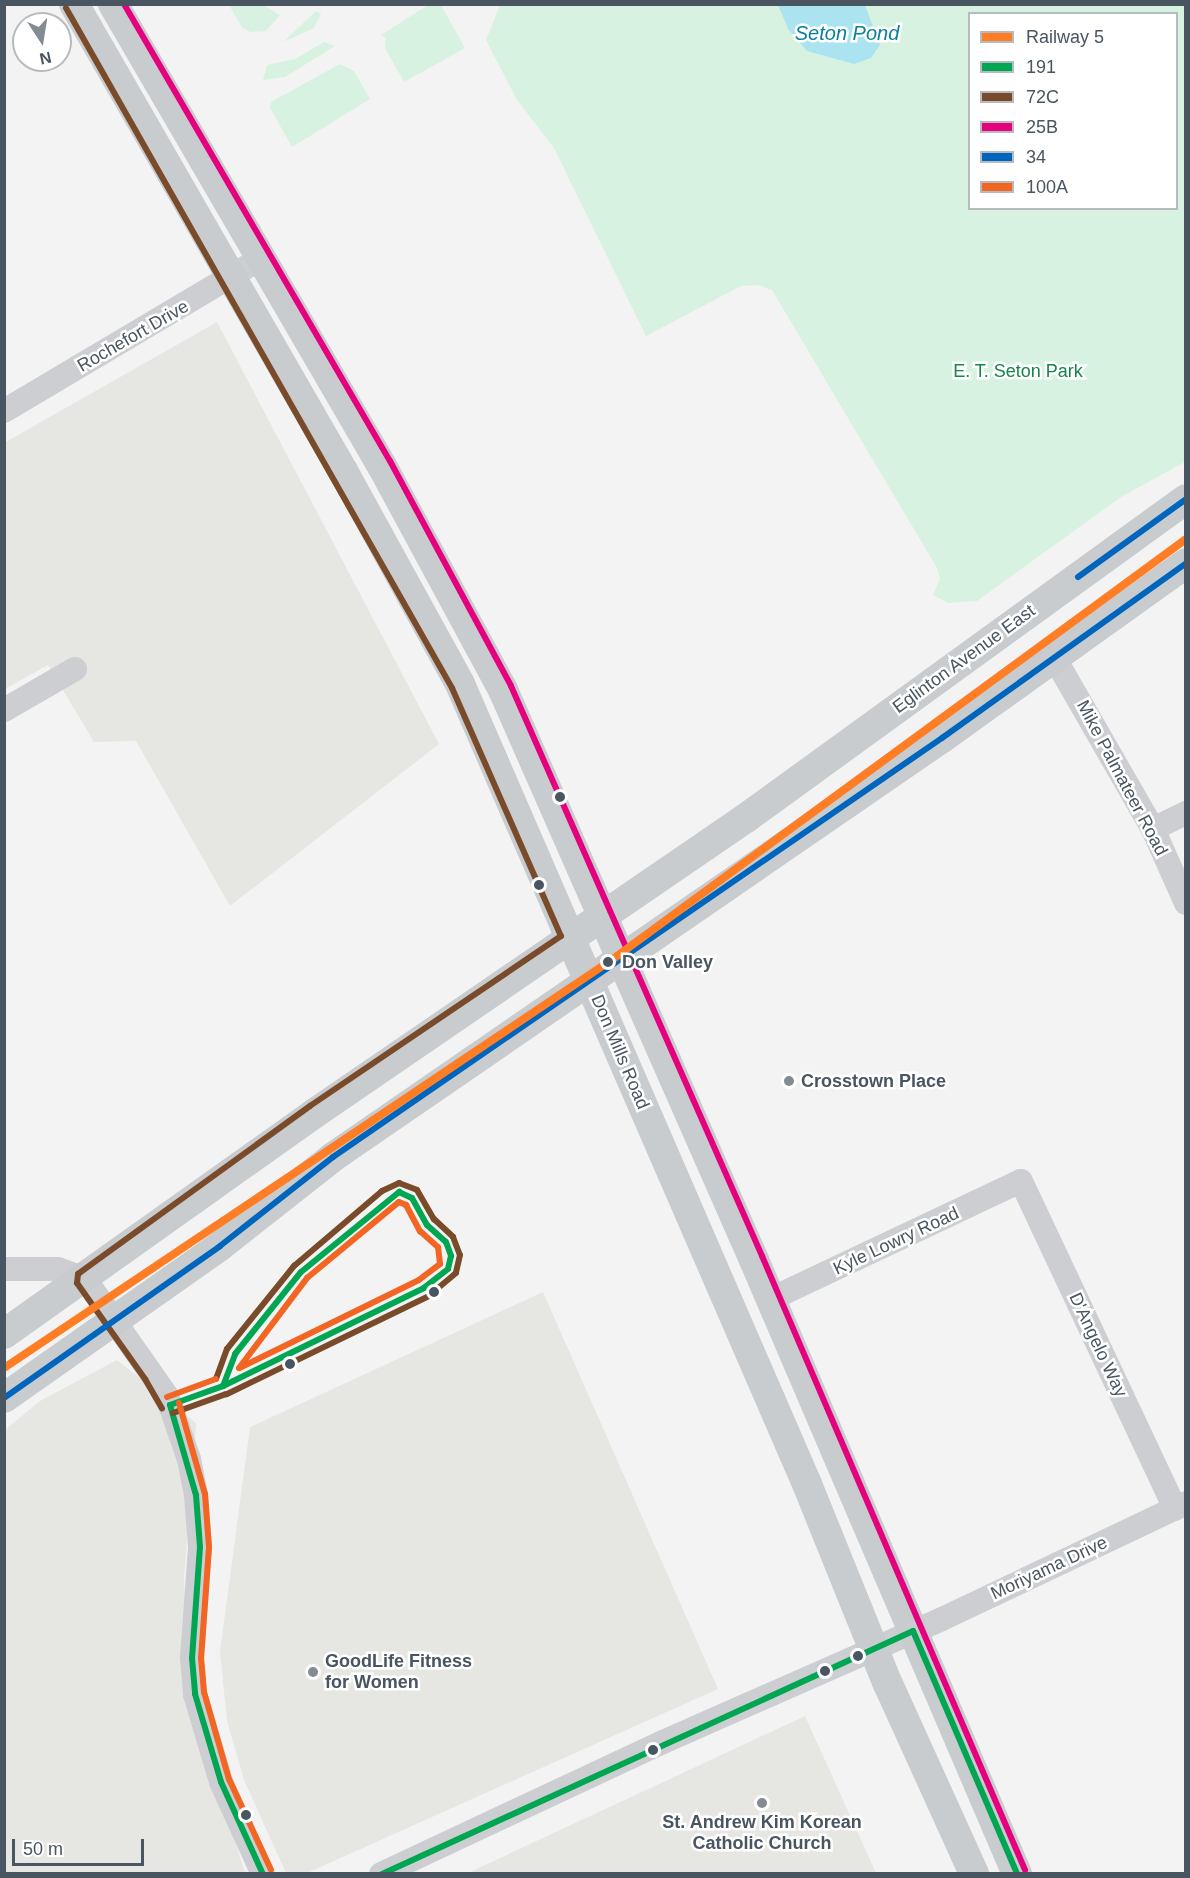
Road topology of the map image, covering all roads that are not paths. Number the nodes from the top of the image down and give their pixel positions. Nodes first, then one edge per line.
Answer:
1 (75, 4) edge
2 (114, 4) edge
3 (260, 259) junction
4 (232, 277) junction
5 (4, 411) edge
6 (1185, 499) edge
7 (1185, 563) edge
8 (1054, 657) junction
9 (75, 669) dead end
10 (4, 710) edge
11 (1185, 813) edge
12 (1153, 829) junction
13 (1185, 903) edge
14 (603, 917) junction
15 (572, 939) junction
16 (622, 958) junction
17 (590, 981) junction
18 (1021, 1181) joint
19 (4, 1269) edge
20 (85, 1279) junction
21 (771, 1299) junction
22 (115, 1322) junction
23 (4, 1334) edge
24 (4, 1398) edge
25 (1180, 1506) edge
26 (913, 1631) junction
27 (875, 1648) junction
28 (262, 1874) edge
29 (381, 1874) edge
30 (974, 1874) edge
31 (1017, 1874) edge

1 - 4 main road, Don Mills Road
2 - 3 main road
3 - 4 street, Rochefort Drive
3 - 14 main road
4 - 5 street, Rochefort Drive
4 - 15 main road, Don Mills Road
6 - 14 main road, Eglinton Avenue East
7 - 8 main road
8 - 12 street, Mike Palmateer Road
8 - 16 main road
9 - 10 street
11 - 12 street
12 - 13 street, Mike Palmateer Road
14 - 15 main road, Eglinton Avenue East
14 - 16 main road
15 - 17 main road, Don Mills Road
15 - 20 main road, Eglinton Avenue East
16 - 17 main road
16 - 21 main road
17 - 22 main road
17 - 27 main road, Don Mills Road
18 - 21 street, Kyle Lowry Road
18 - 25 street, D'Angelo Way
19 - 20 street
20 - 22 street
20 - 23 main road, Eglinton Avenue East
21 - 26 main road
22 - 24 main road
22 - 28 street
25 - 26 street, Moriyama Drive
26 - 27 street, Moriyama Drive
26 - 31 main road
27 - 29 street, Moriyama Drive
27 - 30 main road, Don Mills Road

